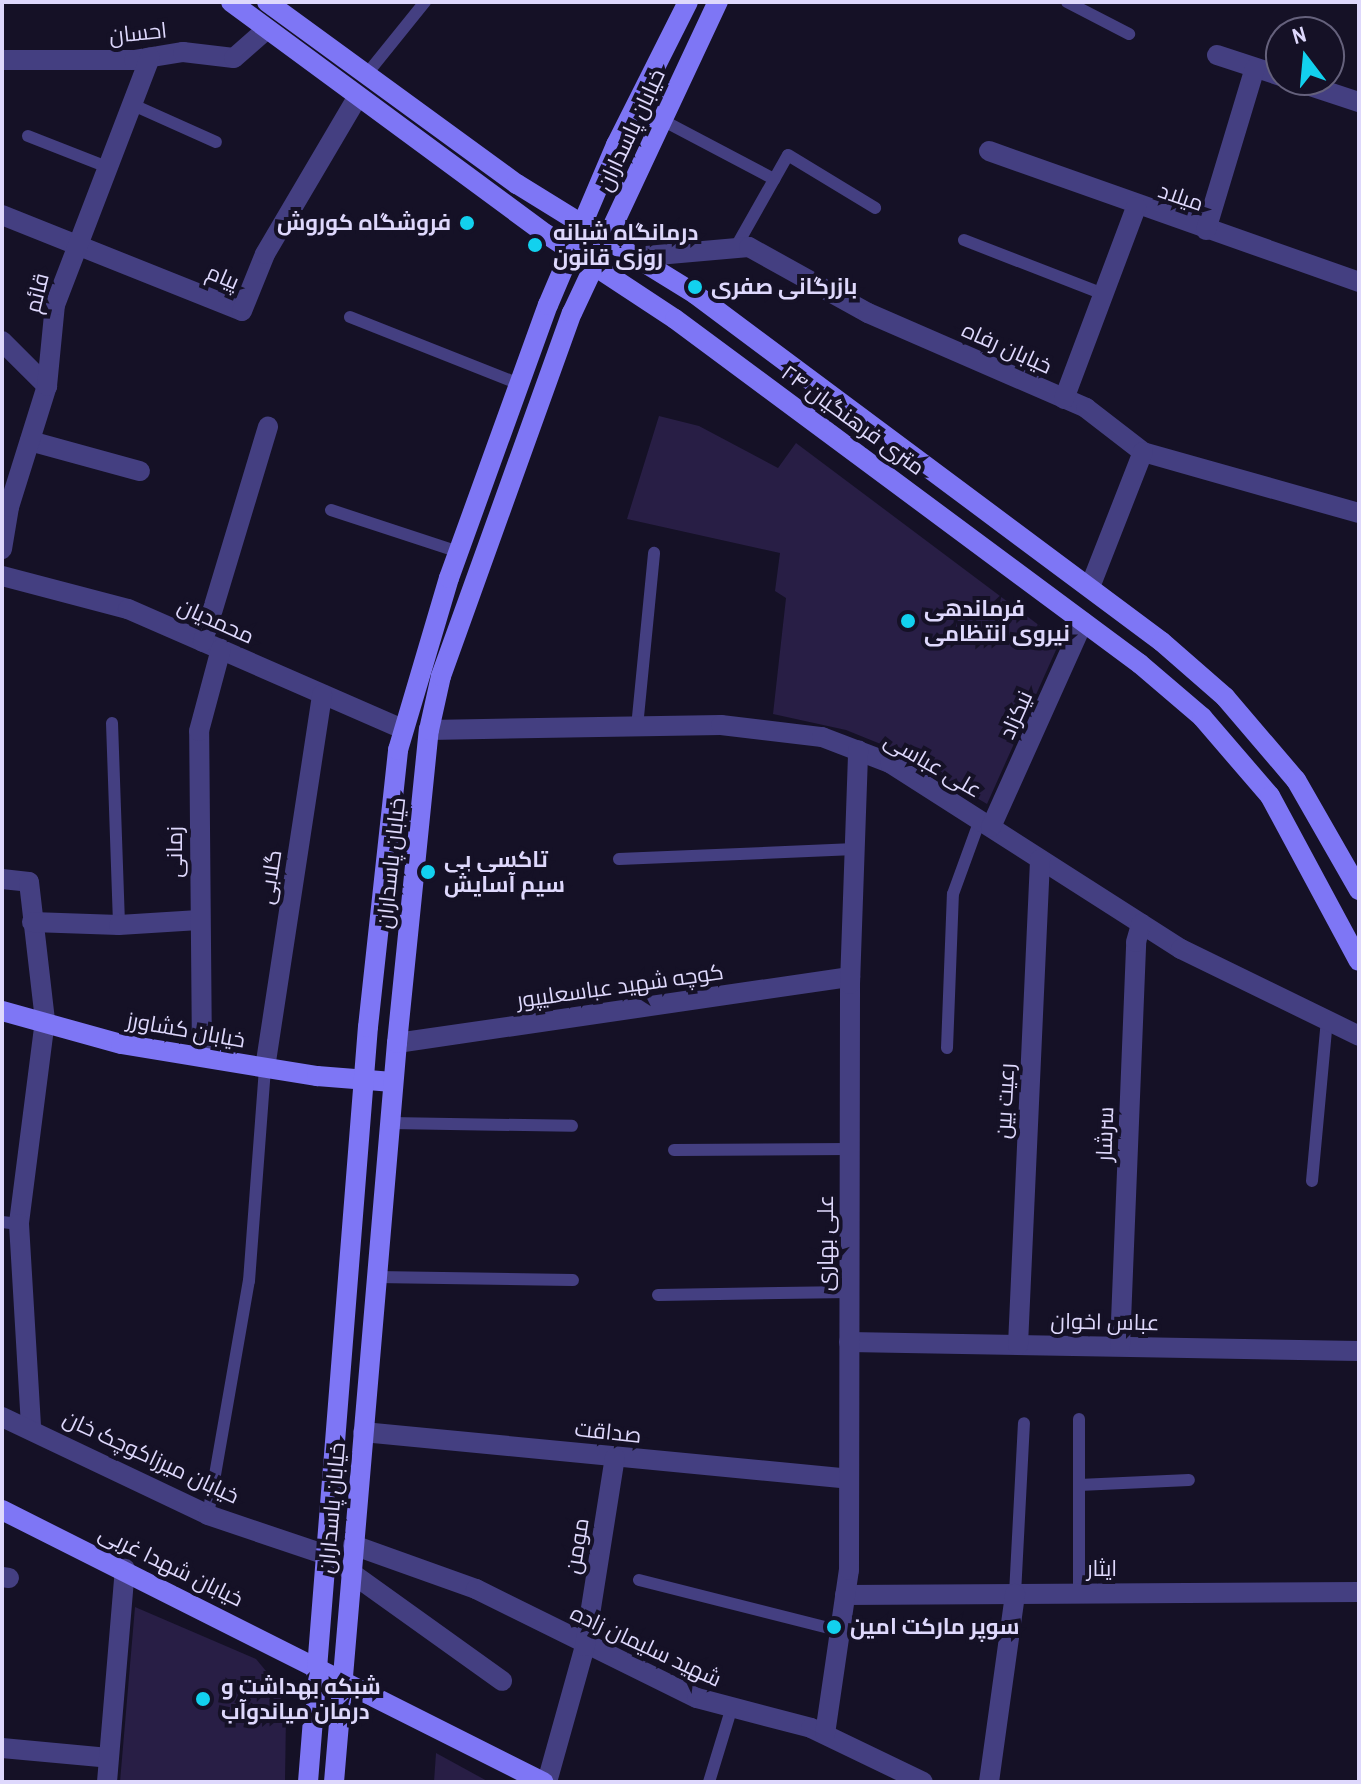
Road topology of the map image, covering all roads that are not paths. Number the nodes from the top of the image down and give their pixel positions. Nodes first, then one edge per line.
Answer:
1 (231, 2) edge
2 (267, 2) edge
3 (425, 2) edge
4 (688, 2) edge
5 (718, 2) edge
6 (1067, 2) edge
7 (267, 29) junction
8 (1129, 34) dead end
9 (1217, 55) dead end
10 (150, 58) junction
11 (2, 60) edge
12 (1255, 68) junction
13 (1265, 71) edge
14 (366, 75) junction
15 (358, 96) junction
16 (131, 104) junction
17 (662, 120) junction
18 (28, 136) dead end
19 (216, 142) dead end
20 (989, 151) dead end
21 (107, 167) junction
22 (774, 179) junction
23 (1136, 207) junction
24 (875, 208) dead end
25 (2, 215) edge
26 (584, 224) junction
27 (1206, 230) junction
28 (606, 239) junction
29 (964, 240) dead end
30 (77, 241) junction
31 (737, 245) junction
32 (572, 251) junction
33 (635, 257) junction
34 (593, 266) junction
35 (1359, 282) edge
36 (1103, 294) junction
37 (350, 317) dead end
38 (2, 341) edge
39 (519, 384) junction
40 (47, 386) junction
41 (1064, 399) junction
42 (268, 427) dead end
43 (30, 441) junction
44 (1143, 452) junction
45 (140, 471) dead end
46 (6, 506) edge
47 (331, 510) dead end
48 (1359, 513) edge
49 (2, 549) edge
50 (459, 552) junction
51 (654, 553) dead end
52 (2, 576) edge
53 (1090, 587) junction
54 (1083, 622) junction
55 (212, 646) junction
56 (322, 694) junction
57 (112, 723) dead end
58 (637, 727) junction
59 (403, 729) junction
60 (429, 730) junction
61 (858, 750) junction
62 (986, 824) junction
63 (855, 849) junction
64 (619, 859) dead end
65 (1040, 859) junction
66 (2, 879) edge
67 (1359, 890) edge
68 (199, 920) junction
69 (32, 922) junction
70 (1141, 924) junction
71 (119, 925) junction
72 (1359, 961) edge
73 (850, 977) junction
74 (2, 1011) edge
75 (45, 1020) junction
76 (1327, 1020) junction
77 (1359, 1036) edge
78 (397, 1043) junction
79 (947, 1048) dead end
80 (202, 1057) junction
81 (265, 1068) junction
82 (364, 1080) junction
83 (393, 1082) junction
84 (390, 1123) junction
85 (572, 1126) dead end
86 (850, 1149) junction
87 (674, 1150) dead end
88 (1312, 1181) dead end
89 (10, 1223) edge
90 (376, 1277) junction
91 (573, 1280) dead end
92 (850, 1292) junction
93 (658, 1295) dead end
94 (849, 1342) junction
95 (1018, 1345) junction
96 (1120, 1346) junction
97 (1359, 1351) edge
98 (2, 1417) edge
99 (1079, 1419) dead end
100 (1024, 1423) dead end
101 (31, 1427) junction
102 (363, 1432) junction
103 (615, 1457) junction
104 (849, 1479) junction
105 (1189, 1480) dead end
106 (1079, 1485) junction
107 (2, 1510) edge
108 (208, 1515) junction
109 (353, 1545) junction
110 (326, 1555) junction
111 (125, 1569) junction
112 (350, 1572) junction
113 (639, 1580) dead end
114 (1359, 1592) edge
115 (1015, 1594) junction
116 (1079, 1594) junction
117 (845, 1595) junction
118 (840, 1631) junction
119 (585, 1646) junction
120 (317, 1667) junction
121 (342, 1679) junction
122 (502, 1681) dead end
123 (731, 1710) junction
124 (825, 1734) junction
125 (2, 1748) edge
126 (109, 1758) junction
127 (915, 1780) edge
128 (107, 1782) edge
129 (308, 1782) edge
130 (334, 1782) edge
131 (545, 1782) edge
132 (709, 1782) edge
133 (989, 1782) edge

1 - 7 main road, ۲۴ متری فرهنگیان
2 - 14 main road, ۲۴ متری فرهنگیان
3 - 14 lane
4 - 26 main road, خیابان پاسداران
5 - 17 main road, خیابان پاسداران
6 - 8 lane
7 - 10 street, احسان
7 - 15 main road, ۲۴ متری فرهنگیان
9 - 12 street
10 - 11 street, احسان
10 - 16 street, قائم
12 - 13 street
12 - 27 street
14 - 26 main road, ۲۴ متری فرهنگیان
15 - 30 street, پیام
15 - 32 main road, ۲۴ متری فرهنگیان
16 - 19 lane
16 - 21 street, قائم
17 - 22 lane
17 - 28 main road, خیابان پاسداران
18 - 21 lane
20 - 23 street, میلاد
21 - 30 street, قائم
22 - 24 lane
22 - 31 lane
23 - 27 street, میلاد
23 - 36 street
25 - 30 street, پیام
26 - 28 main road, ۲۴ متری فرهنگیان
26 - 32 main road, خیابان پاسداران
27 - 35 street, میلاد
28 - 33 main road, ۲۴ متری فرهنگیان
28 - 34 main road, خیابان پاسداران
29 - 36 lane
30 - 40 street, قائم
31 - 33 street
31 - 41 street, خیابان رفاه
32 - 34 main road, ۲۴ متری فرهنگیان
32 - 39 main road, خیابان پاسداران
33 - 53 main road, ۲۴ متری فرهنگیان
34 - 54 main road, ۲۴ متری فرهنگیان
34 - 60 main road, خیابان پاسداران
36 - 41 street
37 - 39 lane
38 - 40 street
39 - 50 main road, خیابان پاسداران
40 - 43 street, قائم
41 - 44 street, خیابان رفاه
42 - 55 street, زمانی
43 - 45 street
43 - 46 street, قائم
44 - 48 street, خیابان رفاه
44 - 53 street
46 - 49 street, قائم
47 - 50 lane
50 - 59 main road, خیابان پاسداران
51 - 58 lane
52 - 55 street, محمدیان
53 - 67 main road, ۲۴ متری فرهنگیان
54 - 62 street, نیکزاد
54 - 72 main road, ۲۴ متری فرهنگیان
55 - 56 street, محمدیان
55 - 68 street, زمانی
56 - 59 street, محمدیان
56 - 81 street, گلابی
57 - 71 lane
58 - 60 street, علی عباسی
58 - 61 street, علی عباسی
59 - 82 main road, خیابان پاسداران
60 - 78 main road, خیابان پاسداران
61 - 62 street, علی عباسی
61 - 63 street, علی بهاری
62 - 65 street, علی عباسی
62 - 79 lane
63 - 64 lane
63 - 73 street, علی بهاری
65 - 70 street, علی عباسی
65 - 95 street, رعیت بین
66 - 69 street
68 - 71 street
68 - 80 street, زمانی
69 - 71 street
69 - 75 street
70 - 76 street, علی عباسی
70 - 96 street, سرشار
73 - 78 street, کوچه شهید عباسعلیپور
73 - 86 street, علی بهاری
74 - 75 main road, خیابان کشاورز
75 - 80 main road, خیابان کشاورز
75 - 89 street
76 - 77 street, علی عباسی
76 - 88 lane
78 - 83 main road, خیابان پاسداران
80 - 81 main road, خیابان کشاورز
81 - 82 main road, خیابان کشاورز
81 - 108 lane
82 - 83 main road, خیابان کشاورز
82 - 110 main road, خیابان پاسداران
83 - 84 main road, خیابان پاسداران
84 - 85 lane
84 - 90 main road, خیابان پاسداران
86 - 87 lane
86 - 92 street, علی بهاری
89 - 101 street
90 - 91 lane
90 - 102 main road, خیابان پاسداران
92 - 93 lane
92 - 94 street, علی بهاری
94 - 95 street, عباس اخوان
94 - 104 street, علی بهاری
95 - 96 street, عباس اخوان
96 - 97 street, عباس اخوان
98 - 101 street, خیابان میرزاکوچک خان
99 - 106 lane
100 - 115 lane
101 - 108 street, خیابان میرزاکوچک خان
102 - 103 street, صداقت
102 - 109 main road, خیابان پاسداران
103 - 104 street, صداقت
103 - 119 street, مومن
104 - 117 street, علی بهاری
105 - 106 lane
106 - 116 lane
107 - 111 main road, خیابان شهدا غربی
108 - 110 street, خیابان میرزاکوچک خان
109 - 112 main road, خیابان پاسداران
109 - 119 street, شهید سلیمان زاده
110 - 120 main road, خیابان پاسداران
111 - 120 main road, خیابان شهدا غربی
111 - 126 street
112 - 121 main road, خیابان پاسداران
112 - 122 street
113 - 118 lane
114 - 116 street, ایثار
115 - 116 street, ایثار
115 - 117 street, ایثار
115 - 133 street
117 - 118 street, علی بهاری
118 - 124 street, علی بهاری
119 - 123 street, شهید سلیمان زاده
119 - 131 street, مومن
120 - 121 main road, خیابان شهدا غربی
120 - 129 main road
121 - 130 main road, خیابان پاسداران
121 - 131 main road, خیابان شهدا غربی
123 - 124 street, شهید سلیمان زاده
123 - 132 lane
124 - 127 street, شهید سلیمان زاده
125 - 126 street
126 - 128 street

